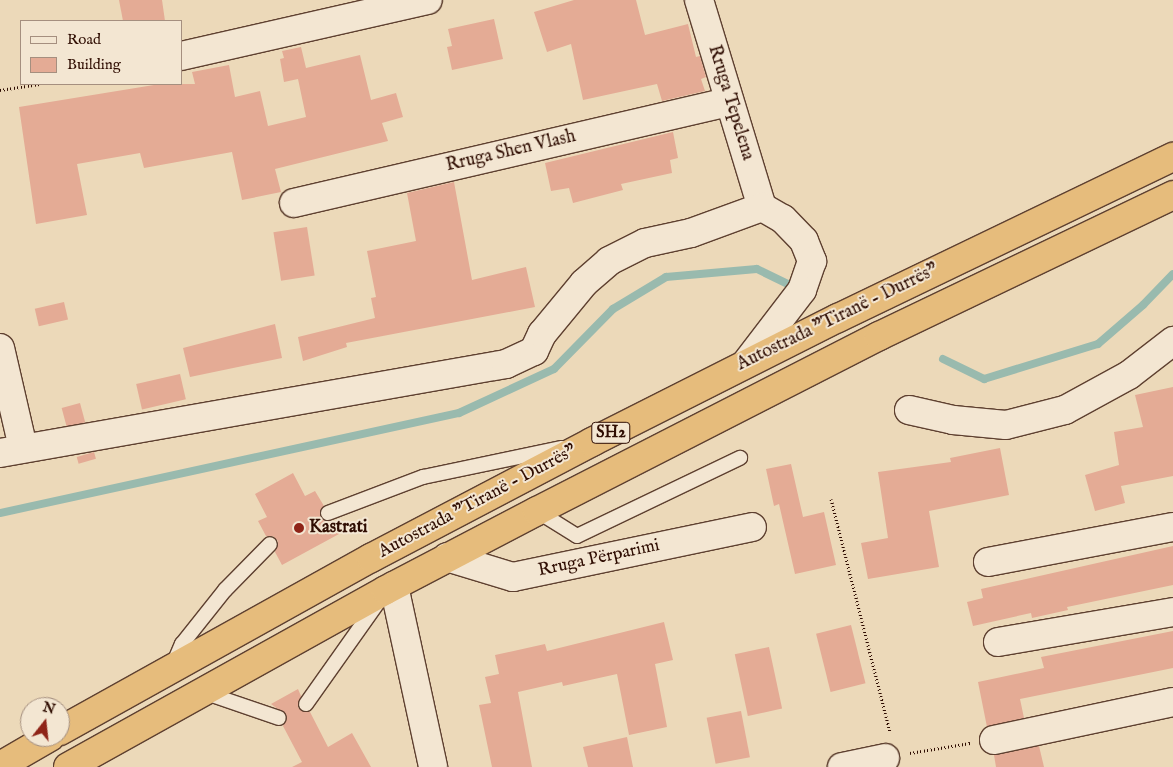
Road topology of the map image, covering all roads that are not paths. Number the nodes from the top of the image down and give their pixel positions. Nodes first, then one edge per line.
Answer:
1 (428, 0) edge
2 (699, 0) edge
3 (182, 56) edge
4 (728, 102) junction
5 (1173, 156) edge
6 (1173, 195) edge
7 (294, 203) dead end
8 (762, 206) junction
9 (1173, 341) edge
10 (0, 348) edge
11 (747, 362) junction
12 (909, 410) dead end
13 (592, 442) junction
14 (11, 451) edge
15 (740, 458) dead end
16 (537, 511) junction
17 (328, 513) dead end
18 (752, 527) dead end
19 (1173, 527) edge
20 (270, 544) dead end
21 (447, 558) junction
22 (988, 562) dead end
23 (390, 588) junction
24 (1173, 612) edge
25 (998, 642) dead end
26 (172, 667) junction
27 (202, 692) junction
28 (1173, 702) edge
29 (306, 704) dead end
30 (279, 718) dead end
31 (70, 726) edge
32 (994, 740) road end
33 (33, 747) edge
34 (890, 757) road end
35 (0, 766) edge
36 (68, 767) edge
37 (433, 767) edge
38 (842, 767) edge

1 - 3 street
2 - 4 street, Rruga Tepelena
4 - 7 street, Rruga Shen Vlash
4 - 8 street, Rruga Tepelena
5 - 11 highway, Autostrada "Tiranë - Durrës" / SH2
6 - 16 highway, Autostrada "Tiranë - Durrës" / SH2
8 - 11 street
8 - 14 street
9 - 12 street
10 - 14 street
11 - 13 highway, Autostrada "Tiranë - Durrës" / SH2
13 - 17 lane
13 - 26 highway, Autostrada "Tiranë - Durrës" / SH2
15 - 16 lane
16 - 21 highway, Autostrada "Tiranë - Durrës" / SH2
18 - 21 street, Rruga Përparimi
19 - 22 street
20 - 26 lane
21 - 23 highway, Autostrada "Tiranë - Durrës" / SH2
23 - 27 highway, Autostrada "Tiranë - Durrës" / SH2
23 - 29 lane
23 - 37 street
24 - 25 street
26 - 31 highway, Autostrada "Tiranë - Durrës" / SH2
27 - 30 lane
27 - 36 highway, Autostrada "Tiranë - Durrës" / SH2
28 - 32 street
33 - 35 highway
34 - 38 street

